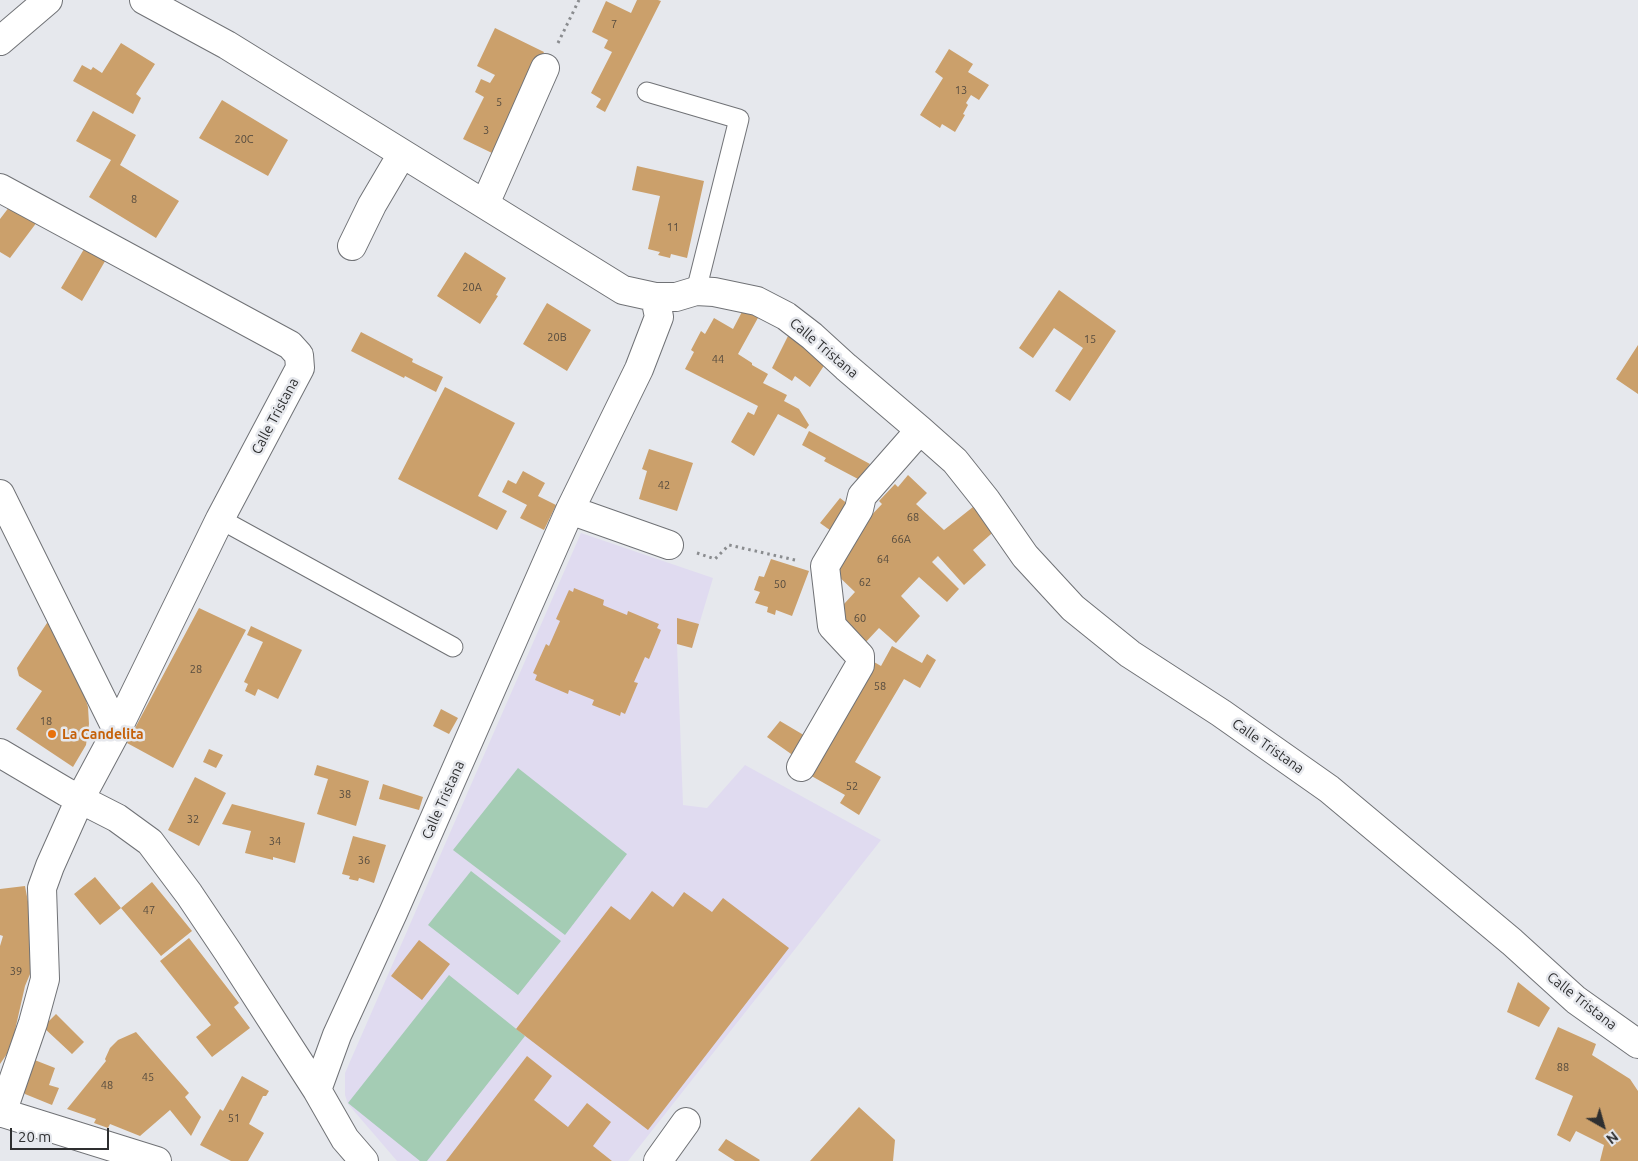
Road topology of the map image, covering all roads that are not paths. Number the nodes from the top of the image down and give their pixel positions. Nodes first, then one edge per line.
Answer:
1 (48, 0) edge
2 (144, 0) edge
3 (0, 41) edge
4 (545, 68) road end
5 (647, 92) dead end
6 (402, 154) junction
7 (0, 188) edge
8 (485, 204) junction
9 (352, 246) dead end
10 (696, 291) junction
11 (655, 297) junction
12 (920, 430) junction
13 (0, 494) edge
14 (570, 510) junction
15 (220, 519) junction
16 (669, 544) road end
17 (453, 646) dead end
18 (117, 730) junction
19 (0, 753) edge
20 (802, 767) dead end
21 (80, 799) junction
22 (1638, 1044) edge
23 (317, 1090) junction
24 (1, 1112) edge
25 (686, 1122) dead end
26 (157, 1161) edge
27 (364, 1161) edge
28 (658, 1161) edge

1 - 3 street
2 - 6 street, Calle Tristana
4 - 8 street
5 - 10 lane
6 - 8 street, Calle Tristana
6 - 9 street
7 - 15 street, Calle Tristana
8 - 11 street, Calle Tristana
10 - 11 street, Calle Tristana
10 - 12 street, Calle Tristana
11 - 14 street, Calle Tristana
12 - 20 street
12 - 22 street, Calle Tristana
13 - 18 street
14 - 16 street
14 - 23 street, Calle Tristana
15 - 17 lane
15 - 18 street, Calle Tristana
18 - 21 street, Calle Tristana
19 - 21 street
21 - 23 street
21 - 24 street, Calle Tristana
23 - 27 street
24 - 26 street
25 - 28 street

